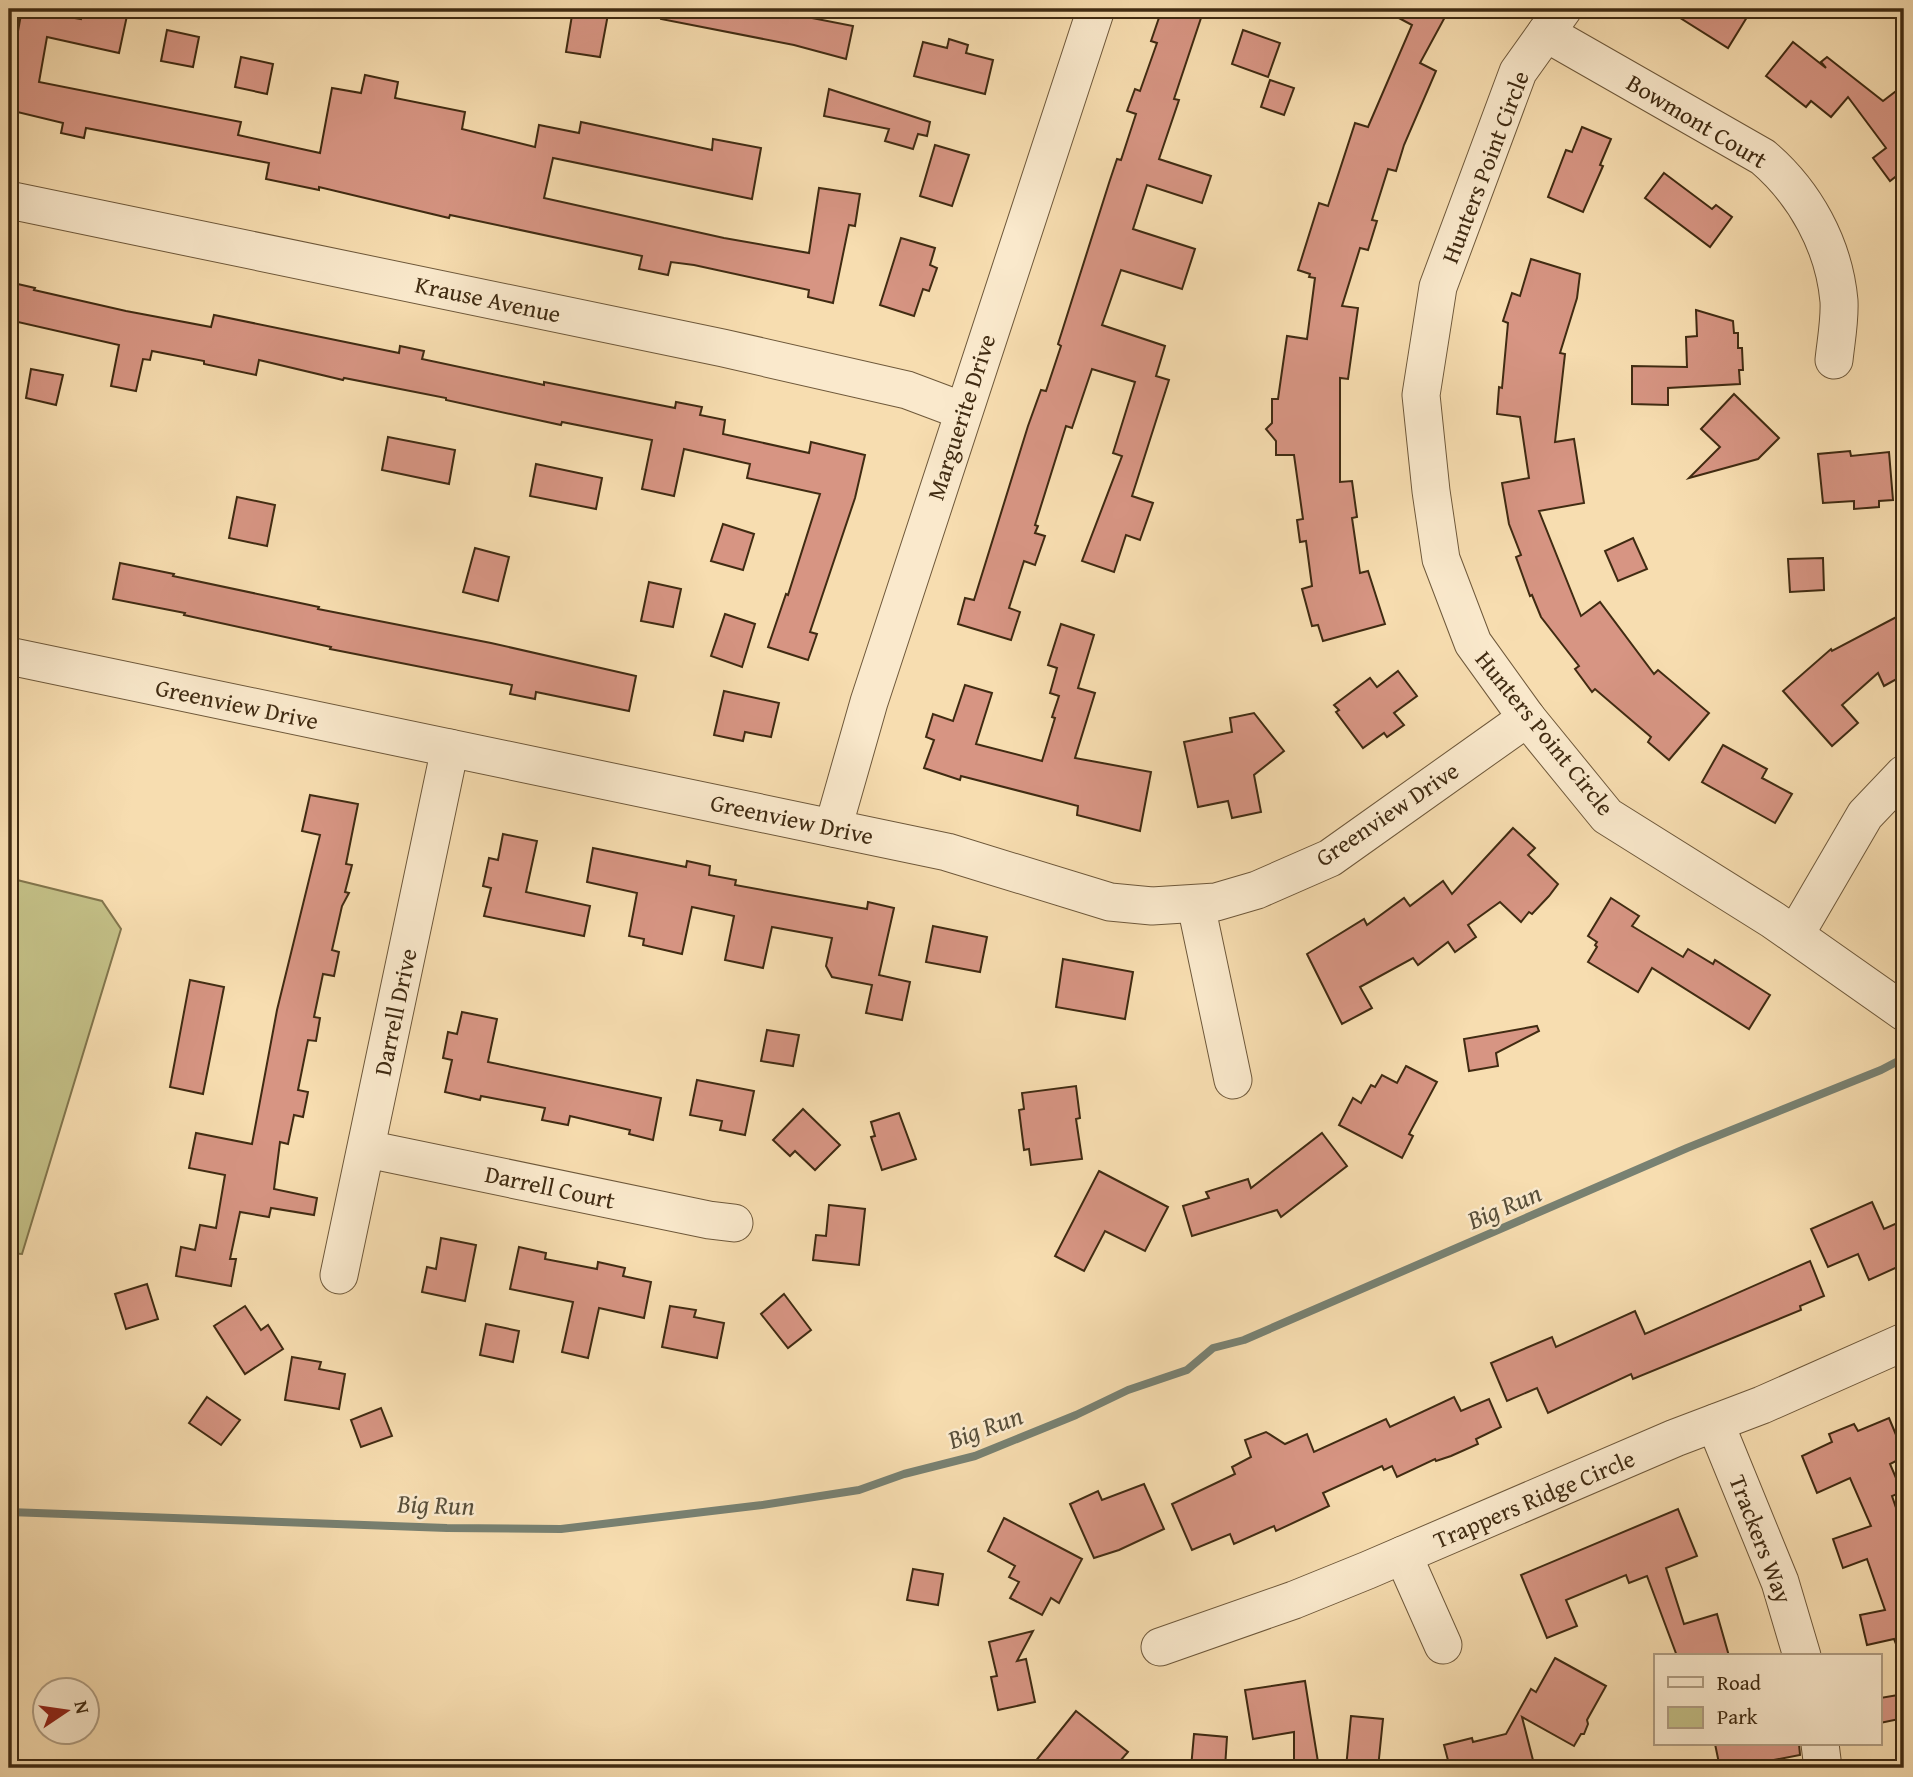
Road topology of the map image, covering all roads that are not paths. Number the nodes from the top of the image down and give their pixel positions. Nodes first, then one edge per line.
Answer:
1 (1096, 9) edge
2 (1555, 21) edge
3 (9, 200) edge
4 (1834, 360) dead end
5 (963, 411) junction
6 (9, 656) edge
7 (1527, 718) junction
8 (450, 748) junction
9 (1904, 774) edge
10 (833, 828) junction
11 (1196, 905) junction
12 (1795, 935) junction
13 (1904, 1012) edge
14 (1233, 1080) dead end
15 (367, 1150) junction
16 (734, 1223) dead end
17 (339, 1275) dead end
18 (1904, 1342) edge
19 (1715, 1423) junction
20 (1403, 1555) junction
21 (1443, 1645) dead end
22 (1160, 1647) dead end
23 (1801, 1654) edge
24 (1820, 1746) edge
25 (1824, 1768) edge

1 - 5 street, Marguerite Drive
2 - 4 street, Bowmont Court
2 - 7 street, Hunters Point Circle
3 - 5 street, Krause Avenue
5 - 10 street, Marguerite Drive
6 - 8 street, Greenview Drive
7 - 11 street, Greenview Drive
7 - 12 street, Hunters Point Circle
8 - 10 street, Greenview Drive
8 - 15 street, Darrell Drive
9 - 12 street
10 - 11 street, Greenview Drive
11 - 14 street
12 - 13 street, Hunters Point Circle
15 - 16 street, Darrell Court
15 - 17 street, Darrell Drive
18 - 19 street, Trappers Ridge Circle
19 - 20 street, Trappers Ridge Circle
19 - 23 street, Trackers Way
20 - 21 street
20 - 22 street, Trappers Ridge Circle
24 - 25 street

